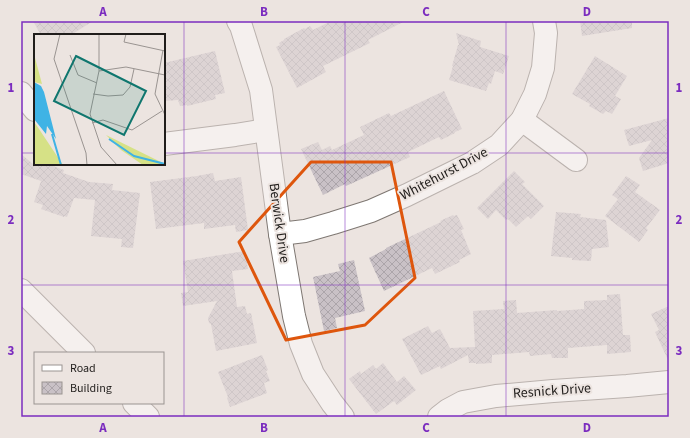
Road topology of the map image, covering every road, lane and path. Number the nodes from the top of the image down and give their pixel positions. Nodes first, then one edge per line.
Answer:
1 (544, 21) edge
2 (243, 23) edge
3 (21, 93) edge
4 (34, 109) edge
5 (522, 120) junction
6 (266, 130) junction
7 (165, 144) edge
8 (576, 160) dead end
9 (280, 234) junction
10 (21, 290) edge
11 (83, 352) edge
12 (669, 382) edge
13 (135, 404) edge
14 (148, 417) edge
15 (343, 417) edge
16 (439, 417) edge

1 - 5 street, Whitehurst Drive
2 - 6 street, Berwick Drive
3 - 4 street
5 - 8 street
5 - 9 street, Whitehurst Drive
6 - 7 street
6 - 9 street, Berwick Drive
9 - 15 street, Berwick Drive
10 - 11 street
12 - 16 street, Resnick Drive
13 - 14 street

